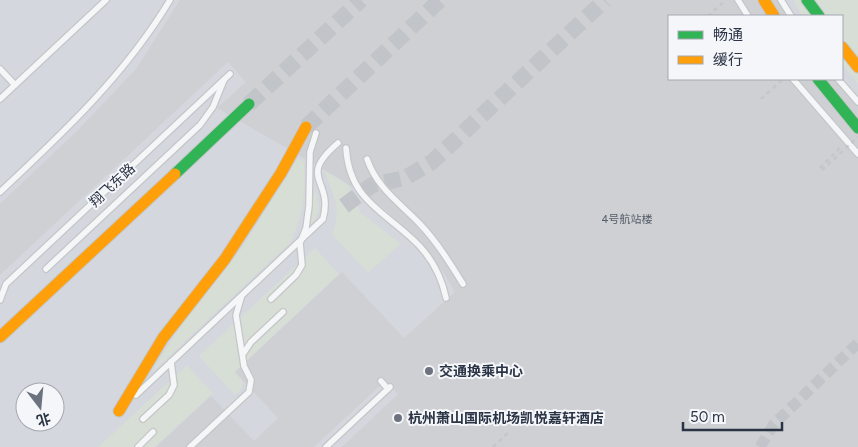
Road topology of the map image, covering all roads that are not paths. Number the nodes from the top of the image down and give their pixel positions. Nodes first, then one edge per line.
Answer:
1 (170, 0) edge
2 (738, 0) edge
3 (764, 0) edge
4 (782, 0) edge
5 (807, 0) edge
6 (104, 1) edge
7 (747, 15) edge
8 (773, 15) edge
9 (790, 15) edge
10 (818, 15) edge
11 (843, 48) edge
12 (858, 67) edge
13 (0, 69) edge
14 (794, 80) edge
15 (819, 80) edge
16 (839, 80) edge
17 (15, 85) junction
18 (0, 99) edge
19 (858, 102) edge
20 (248, 104) tunnel mouth
21 (858, 128) edge
22 (311, 130) joint
23 (338, 143) dead end
24 (346, 148) dead end
25 (858, 154) edge
26 (366, 159) dead end
27 (0, 192) edge
28 (300, 242) junction
29 (46, 269) dead end
30 (463, 284) dead end
31 (241, 297) junction
32 (446, 298) dead end
33 (271, 299) dead end
34 (0, 300) edge
35 (283, 312) dead end
36 (0, 337) edge
37 (243, 354) junction
38 (171, 362) junction
39 (381, 381) dead end
40 (119, 411) joint
41 (143, 419) dead end
42 (153, 432) dead end
43 (138, 447) edge
44 (190, 447) edge
45 (326, 447) edge

1 - 27 lane
2 - 7 lane
3 - 8 main road
4 - 9 lane
5 - 10 main road
6 - 17 lane
11 - 12 main road
13 - 17 lane
14 - 25 lane
15 - 21 main road
16 - 19 lane
17 - 18 lane
20 - 36 main road
22 - 28 lane
22 - 40 main road
23 - 28 lane
24 - 32 lane
26 - 30 lane
28 - 31 lane
28 - 33 lane
29 - 34 lane, 翔飞东路
31 - 37 lane
31 - 38 lane
35 - 37 lane
37 - 44 lane
38 - 40 lane
38 - 41 lane
39 - 45 lane
42 - 43 lane

